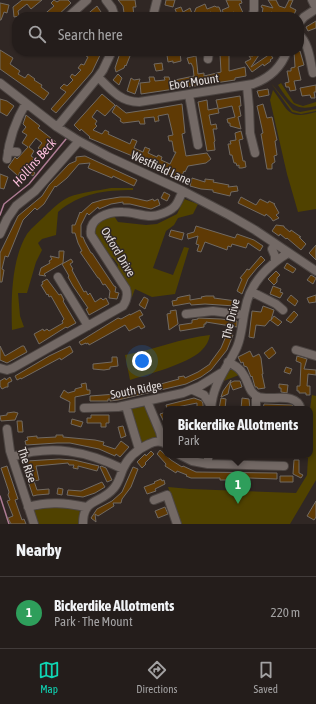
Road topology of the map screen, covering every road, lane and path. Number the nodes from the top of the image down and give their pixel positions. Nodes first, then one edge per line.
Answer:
1 (87, 0) edge
2 (106, 0) edge
3 (157, 0) edge
4 (254, 0) edge
5 (312, 0) edge
6 (316, 9) edge
7 (74, 12) edge
8 (113, 12) edge
9 (154, 12) edge
10 (253, 12) edge
11 (304, 17) edge
12 (304, 40) edge
13 (110, 56) edge
14 (284, 56) edge
15 (313, 73) dead end
16 (98, 78) junction
17 (0, 84) edge
18 (247, 86) junction
19 (189, 95) junction
20 (26, 103) junction
21 (57, 126) junction
22 (79, 141) junction
23 (198, 145) dead end
24 (17, 152) dead end
25 (255, 153) dead end
26 (183, 191) junction
27 (0, 234) edge
28 (275, 244) junction
29 (288, 253) junction
30 (275, 261) junction
31 (316, 271) edge
32 (58, 278) dead end
33 (252, 292) junction
34 (283, 310) dead end
35 (186, 314) dead end
36 (244, 316) junction
37 (88, 326) junction
38 (296, 350) dead end
39 (316, 356) edge
40 (228, 362) junction
41 (0, 368) edge
42 (221, 373) junction
43 (192, 390) junction
44 (256, 396) junction
45 (147, 401) junction
46 (126, 406) junction
47 (210, 406) edge
48 (211, 406) edge
49 (256, 406) edge
50 (300, 406) edge
51 (84, 408) dead end
52 (8, 429) dead end
53 (163, 440) edge
54 (163, 443) edge
55 (139, 449) junction
56 (12, 457) junction
57 (186, 458) edge
58 (208, 458) edge
59 (208, 464) junction
60 (284, 466) dead end
61 (123, 469) junction
62 (154, 500) dead end
63 (28, 507) junction
64 (86, 507) junction
65 (34, 524) edge
66 (83, 524) edge
67 (177, 524) edge

1 - 7 street
2 - 8 street
3 - 9 street
4 - 10 street
5 - 6 street
6 - 11 street
12 - 15 street
13 - 16 street
14 - 18 street, Ebor Mount
16 - 19 street, Ebor Mount
16 - 21 street
17 - 20 street, Westfield Lane
18 - 19 street, Ebor Mount
18 - 25 street
19 - 23 street
20 - 21 street, Westfield Lane
20 - 24 street
21 - 22 street, Westfield Lane
22 - 26 street, Westfield Lane
22 - 27 street
26 - 28 street, Westfield Lane
26 - 37 street, Oxford Drive
28 - 29 street, Westfield Lane
28 - 30 street
29 - 30 street, The Drive
29 - 31 street, Westfield Lane
30 - 33 street, The Drive
32 - 37 street
33 - 34 street
33 - 36 street, The Drive
35 - 36 street
36 - 40 street, The Drive
37 - 41 street, Oxford Drive
38 - 39 street
40 - 42 street, The Drive
40 - 44 street
42 - 43 street, South Ridge
42 - 48 street, The Drive
43 - 45 street, South Ridge
43 - 47 street
44 - 49 street
44 - 50 street
45 - 46 street, South Ridge
45 - 53 street
46 - 51 street, South Ridge
46 - 55 street
52 - 56 street, The Rise
54 - 55 street
55 - 61 street
56 - 61 street
56 - 63 street, The Rise
57 - 59 street
58 - 59 street
59 - 60 street
61 - 64 street
62 - 67 street
63 - 64 street
63 - 65 street, The Rise
64 - 66 street

